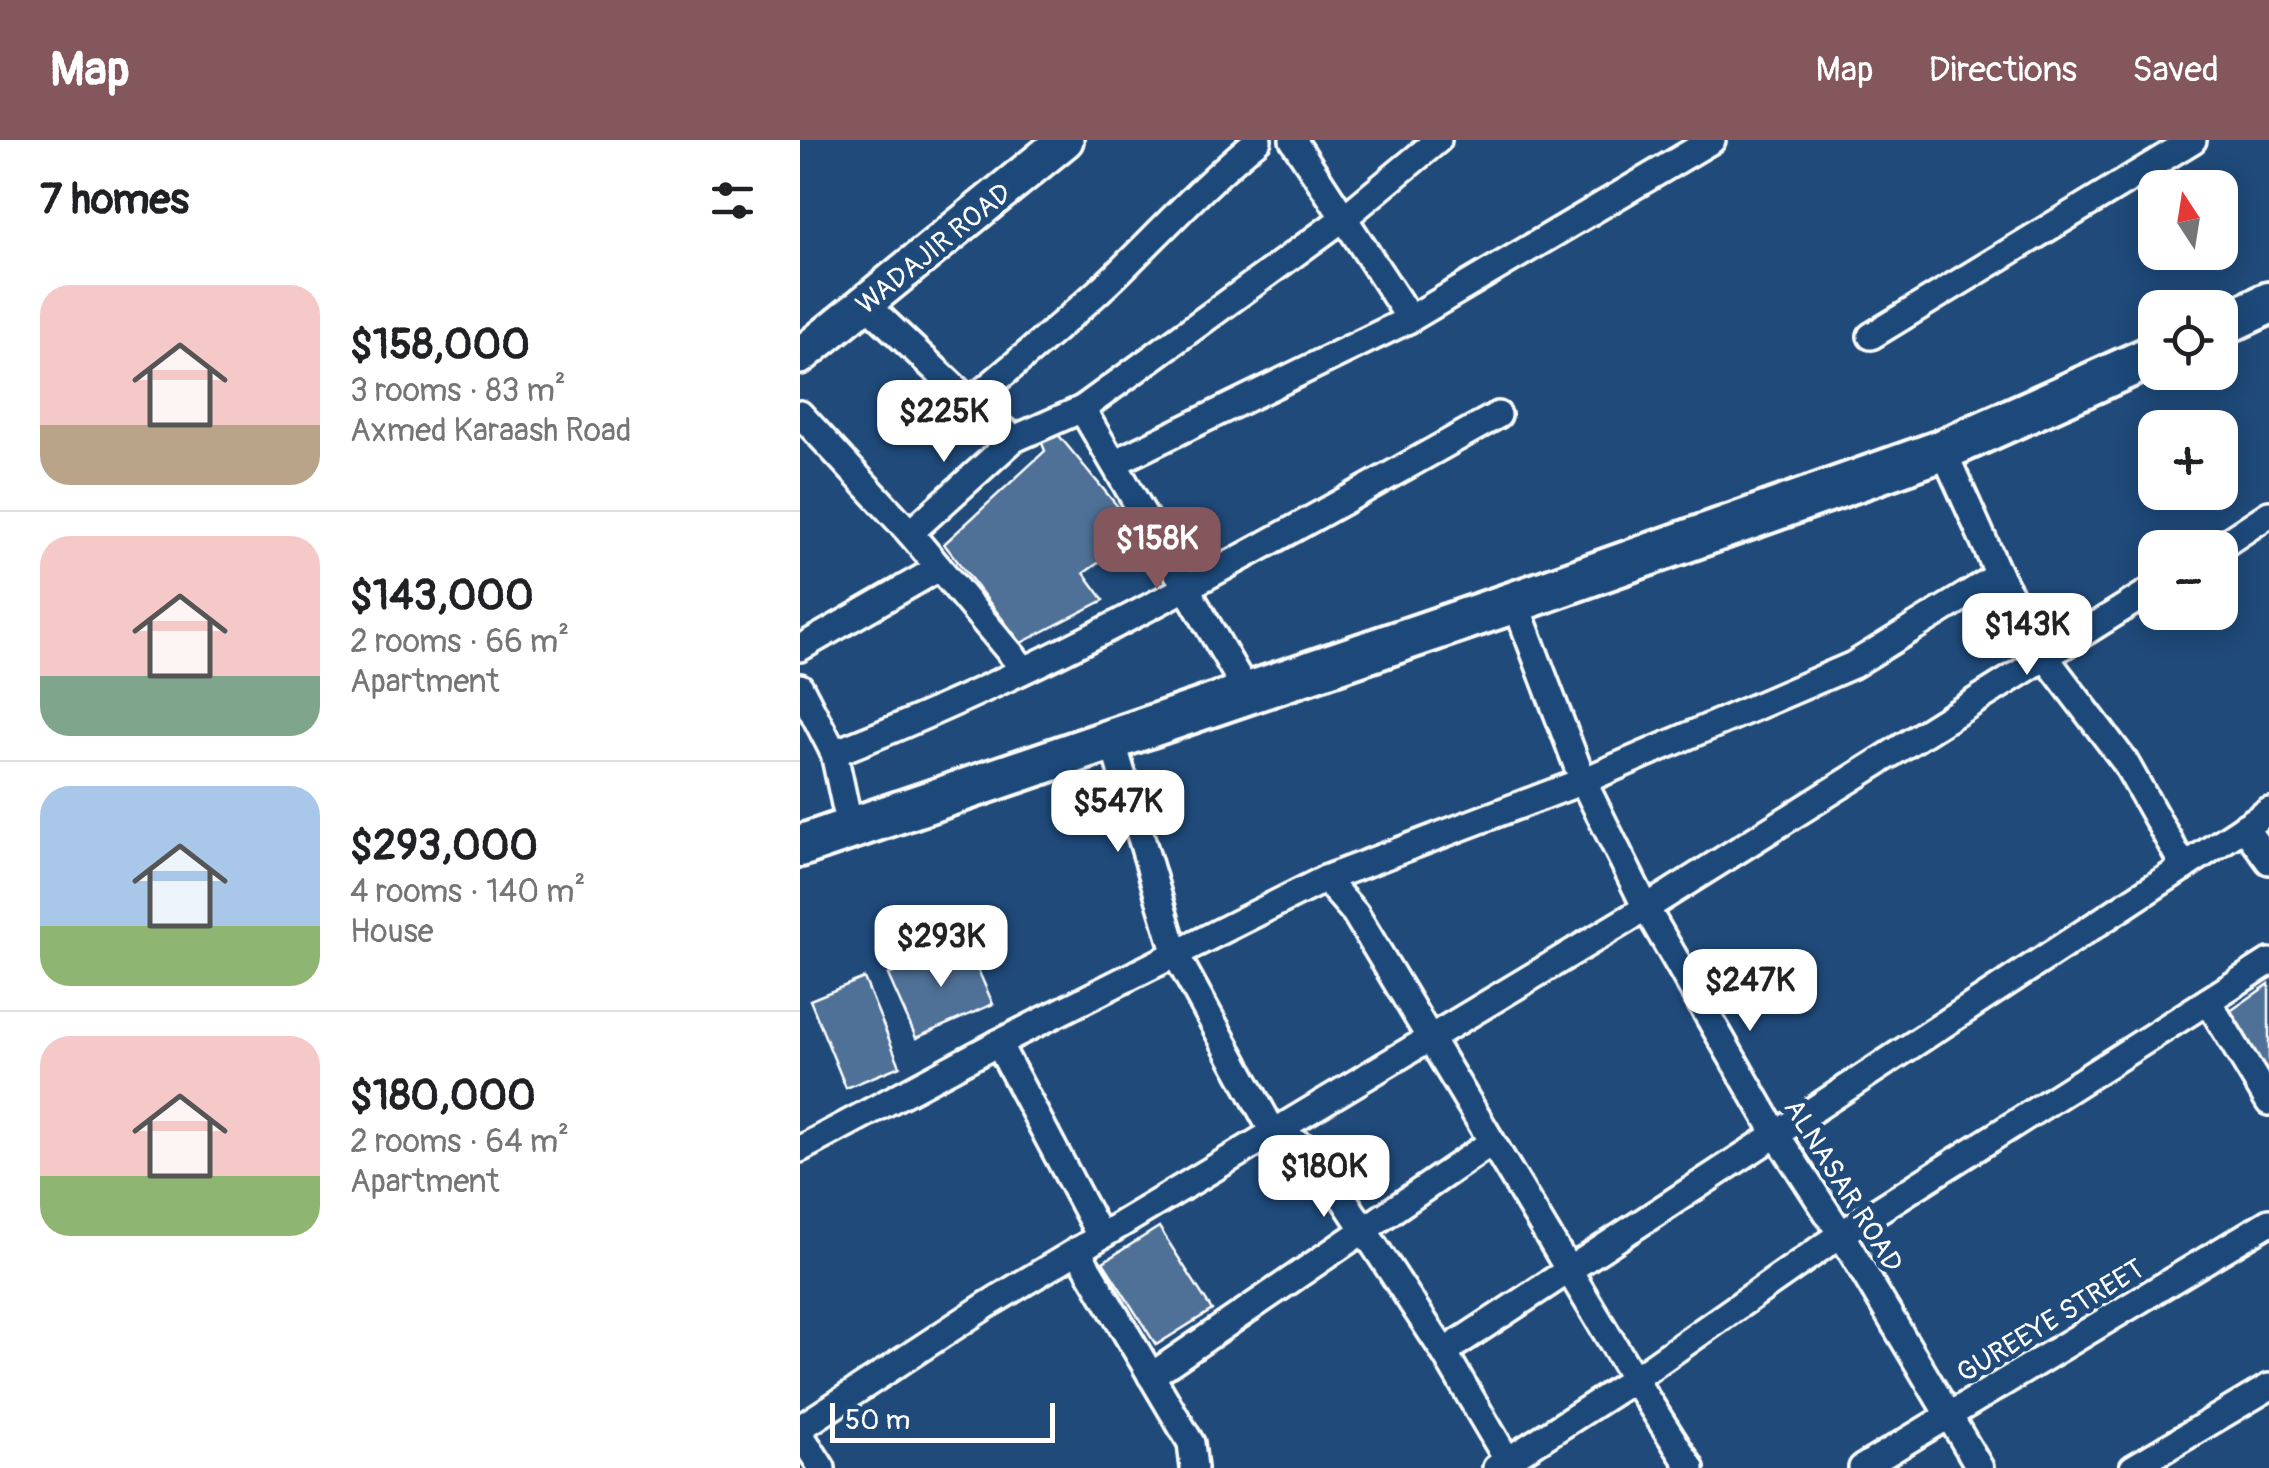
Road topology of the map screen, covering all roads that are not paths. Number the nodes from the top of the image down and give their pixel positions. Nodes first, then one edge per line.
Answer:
1 (1065, 140) edge
2 (1258, 140) edge
3 (1438, 140) edge
4 (1712, 140) edge
5 (2193, 140) edge
6 (1300, 142) edge
7 (1345, 217) junction
8 (865, 303) junction
9 (2269, 303) edge
10 (2238, 318) edge
11 (1410, 319) junction
12 (1871, 336) dead end
13 (800, 356) edge
14 (2138, 364) edge
15 (970, 402) junction
16 (1082, 409) junction
17 (800, 414) edge
18 (1498, 415) dead end
19 (1014, 438) junction
20 (1943, 450) junction
21 (1114, 463) junction
22 (2269, 514) edge
23 (910, 533) junction
24 (2238, 535) edge
25 (939, 568) junction
26 (2000, 575) junction
27 (1186, 588) junction
28 (2138, 599) edge
29 (1516, 602) junction
30 (800, 648) edge
31 (2046, 658) junction
32 (1023, 668) junction
33 (800, 687) edge
34 (1248, 694) junction
35 (1112, 740) junction
36 (834, 753) junction
37 (1583, 782) junction
38 (2269, 811) edge
39 (2244, 827) junction
40 (850, 828) junction
41 (800, 846) edge
42 (2269, 861) edge
43 (2184, 866) junction
44 (1324, 879) junction
45 (1646, 908) junction
46 (1176, 956) junction
47 (2269, 962) edge
48 (2208, 1001) junction
49 (1429, 1037) junction
50 (998, 1044) junction
51 (2269, 1102) edge
52 (1272, 1130) junction
53 (1776, 1134) junction
54 (1492, 1142) junction
55 (800, 1149) edge
56 (2269, 1222) edge
57 (1362, 1228) junction
58 (1840, 1234) junction
59 (1100, 1236) junction
60 (1077, 1250) junction
61 (1568, 1270) junction
62 (1444, 1352) junction
63 (1151, 1376) junction
64 (1634, 1379) junction
65 (2269, 1387) edge
66 (1948, 1417) junction
67 (800, 1431) edge
68 (1505, 1466) edge
69 (822, 1468) edge
70 (1194, 1468) edge
71 (1691, 1468) edge
72 (1862, 1468) edge
73 (1980, 1468) edge
74 (2133, 1468) edge

1 - 8 street, WADAJIR ROAD
2 - 15 street
3 - 7 street
4 - 11 street
5 - 12 street
6 - 7 street
7 - 11 street
7 - 16 street
8 - 13 street, WADAJIR ROAD
8 - 15 street
9 - 10 main road
11 - 21 street
14 - 20 main road
15 - 19 street
16 - 19 street
16 - 21 street
17 - 23 street
18 - 27 street
19 - 23 street
20 - 26 street
20 - 29 main road
21 - 27 street
22 - 24 street
23 - 25 street
25 - 30 street
25 - 32 street
26 - 31 street
26 - 37 street
27 - 32 street
27 - 34 street
28 - 31 street
29 - 34 main road
29 - 37 street, ALNASAR ROAD
31 - 43 street
31 - 45 street
32 - 36 street
33 - 36 street
34 - 35 main road
35 - 40 main road
35 - 46 street
36 - 40 street
37 - 44 street
37 - 45 street, ALNASAR ROAD
38 - 39 street
39 - 42 street
39 - 43 street
40 - 41 main road
43 - 53 street
44 - 46 street
44 - 49 street
45 - 49 street
45 - 53 street, ALNASAR ROAD
46 - 50 street
46 - 52 street
47 - 48 street
48 - 51 street
48 - 58 street
49 - 52 street
49 - 54 street
50 - 55 street
50 - 59 street
52 - 57 street
52 - 59 street
53 - 58 street, ALNASAR ROAD
53 - 61 street
54 - 57 street
54 - 61 street
56 - 66 street, GUREEYE STREET
57 - 62 street
57 - 63 street
58 - 64 street
58 - 66 street, ALNASAR ROAD
59 - 60 street
60 - 63 street
60 - 67 street
61 - 62 street
61 - 64 street
62 - 68 street
63 - 70 street
64 - 68 street
64 - 71 street
65 - 74 street
66 - 72 street, GUREEYE STREET
66 - 73 street, ALNASAR ROAD
67 - 69 street

